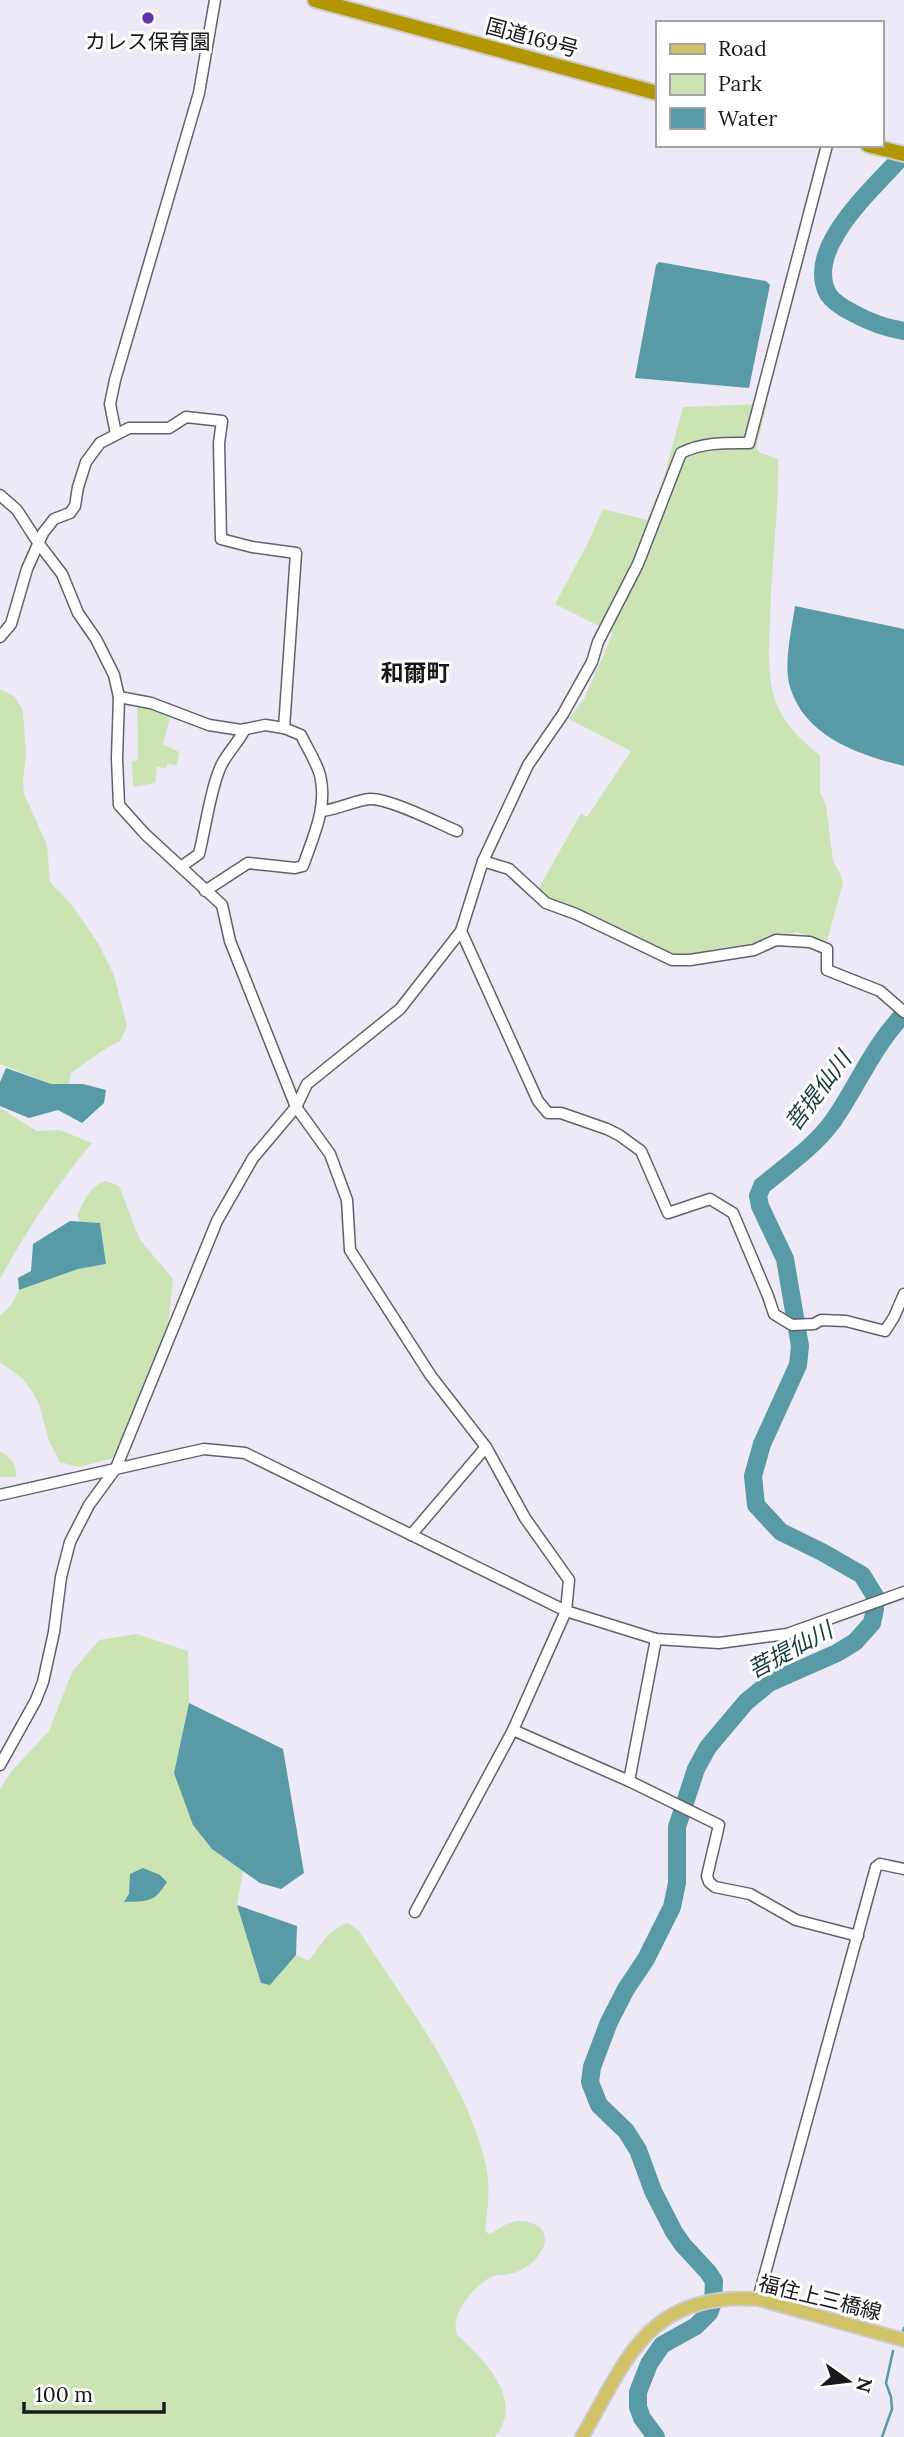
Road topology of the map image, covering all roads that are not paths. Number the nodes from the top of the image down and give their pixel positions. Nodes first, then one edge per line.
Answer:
1 (215, 0) edge
2 (315, 0) edge
3 (364, 7) edge
4 (656, 93) edge
5 (826, 147) edge
6 (876, 147) edge
7 (899, 153) edge
8 (116, 434) junction
9 (0, 495) edge
10 (39, 544) junction
11 (0, 637) edge
12 (119, 696) junction
13 (284, 728) junction
14 (245, 729) junction
15 (322, 811) junction
16 (457, 831) dead end
17 (483, 861) junction
18 (182, 866) junction
19 (205, 891) junction
20 (461, 931) junction
21 (904, 1012) edge
22 (296, 1107) junction
23 (904, 1294) edge
24 (486, 1447) junction
25 (116, 1468) junction
26 (0, 1495) edge
27 (411, 1535) junction
28 (904, 1592) edge
29 (566, 1611) junction
30 (656, 1639) junction
31 (513, 1730) junction
32 (0, 1765) edge
33 (629, 1781) junction
34 (904, 1870) edge
35 (415, 1912) dead end
36 (858, 1936) junction
37 (758, 2299) junction
38 (904, 2340) edge
39 (582, 2437) edge

1 - 8 street
2 - 3 highway, 国道169号
3 - 4 highway, 国道169号
5 - 17 street
6 - 7 highway
8 - 10 street
8 - 13 street
9 - 10 street
10 - 11 street
10 - 12 street
12 - 14 street
12 - 18 street
13 - 14 street
13 - 15 street
14 - 18 street
15 - 16 street
15 - 19 street
17 - 20 street
17 - 21 street
18 - 19 street
19 - 22 street
20 - 22 street
20 - 23 street
22 - 24 street
22 - 25 street
24 - 27 street
24 - 29 street
25 - 26 street
25 - 27 street
25 - 32 street
27 - 29 street
28 - 30 street
29 - 30 street
29 - 31 street
30 - 33 street
31 - 33 street
31 - 35 street
33 - 36 street
34 - 36 street
36 - 37 street
37 - 38 main road, 福住上三橋線
37 - 39 main road, 福住上三橋線

